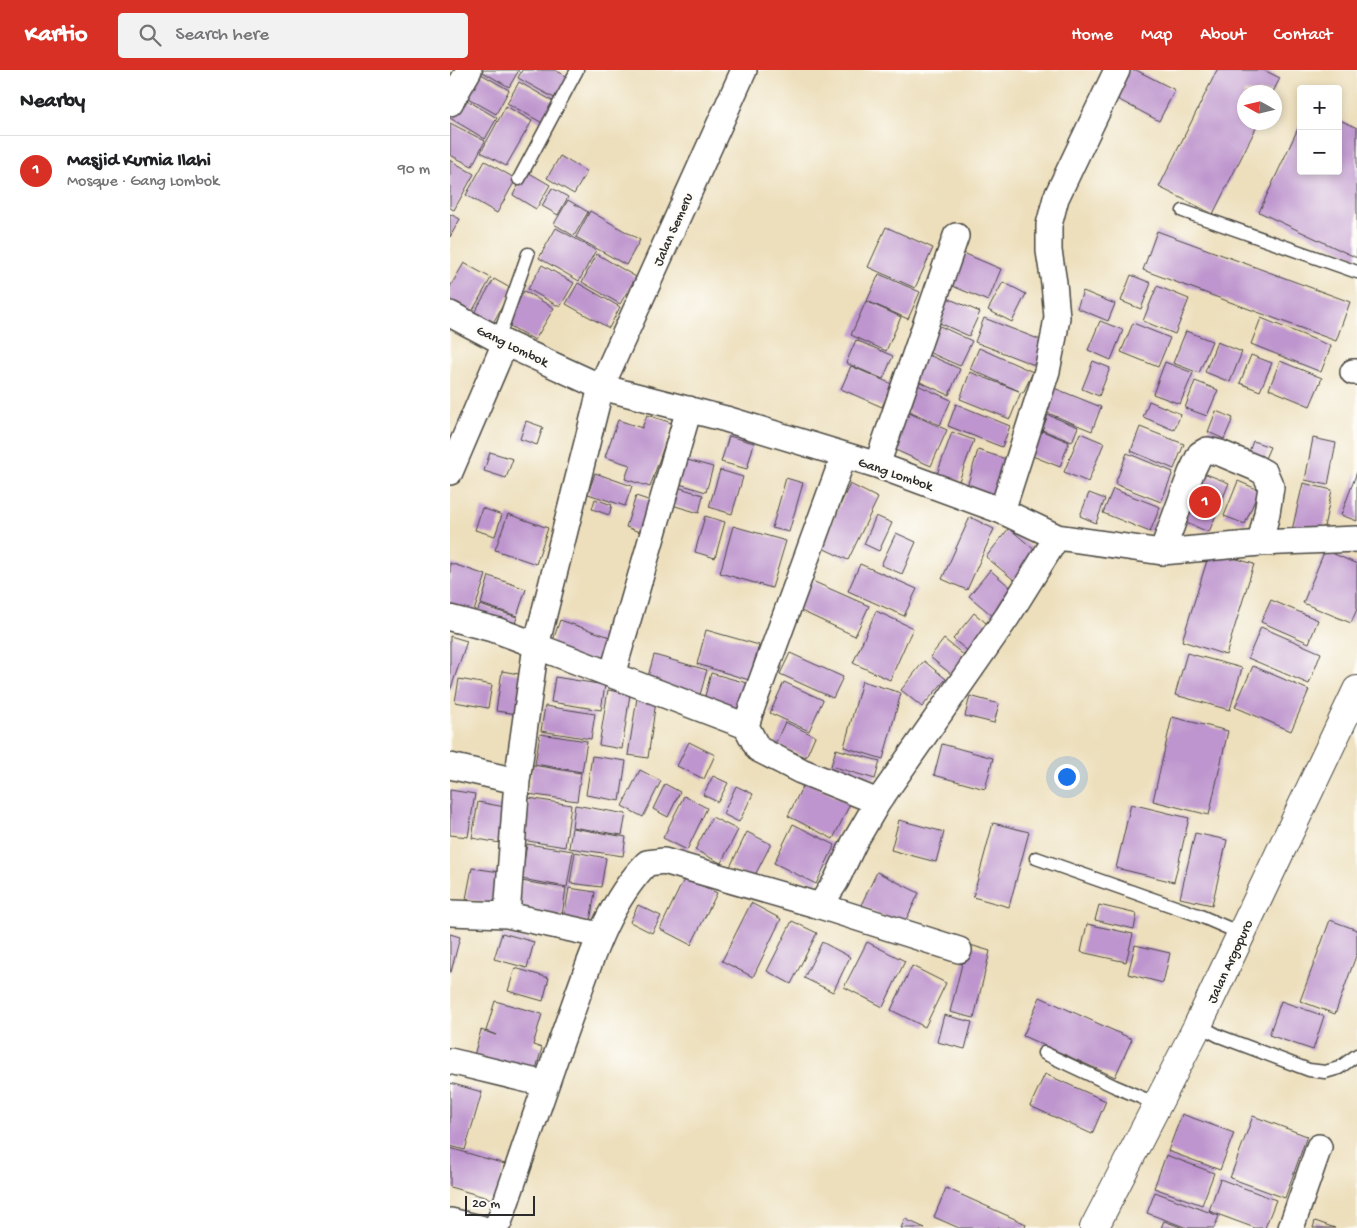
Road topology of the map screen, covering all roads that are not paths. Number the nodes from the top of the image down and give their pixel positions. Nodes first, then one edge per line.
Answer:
1 (577, 70) edge
2 (744, 70) edge
3 (1117, 70) edge
4 (463, 72) edge
5 (450, 103) edge
6 (518, 179) dead end
7 (1183, 211) dead end
8 (956, 236) dead end
9 (528, 254) dead end
10 (1357, 272) edge
11 (450, 314) edge
12 (502, 341) junction
13 (601, 387) junction
14 (689, 409) junction
15 (844, 455) junction
16 (877, 465) junction
17 (450, 472) edge
18 (1002, 511) junction
19 (1057, 537) junction
20 (1357, 539) edge
21 (1260, 543) junction
22 (1162, 552) junction
23 (450, 618) edge
24 (536, 646) junction
25 (612, 675) junction
26 (1357, 690) edge
27 (746, 726) junction
28 (450, 766) edge
29 (516, 781) junction
30 (878, 802) junction
31 (1036, 858) dead end
32 (820, 906) junction
33 (450, 913) edge
34 (507, 914) junction
35 (1242, 934) junction
36 (599, 935) junction
37 (959, 950) dead end
38 (1198, 1025) junction
39 (1044, 1053) dead end
40 (1357, 1054) edge
41 (450, 1060) edge
42 (545, 1084) junction
43 (1159, 1105) junction
44 (1319, 1147) dead end
45 (450, 1221) edge
46 (480, 1228) edge
47 (494, 1228) edge
48 (1094, 1228) edge
49 (1291, 1228) edge

1 - 6 lane
2 - 13 street, Jalan Semeru
3 - 18 street
4 - 5 street
7 - 10 lane
8 - 16 street
9 - 12 lane
11 - 12 street, Gang Lombok
12 - 13 street, Gang Lombok
12 - 17 street
13 - 14 street, Gang Lombok
13 - 24 street, Jalan Semeru
14 - 15 street, Gang Lombok
14 - 25 street
15 - 16 street, Gang Lombok
15 - 27 street
16 - 18 street, Gang Lombok
18 - 19 street, Gang Lombok
19 - 22 street, Gang Lombok
19 - 30 street
20 - 21 street, Gang Lombok
21 - 22 street, Gang Lombok
21 - 22 street
23 - 24 street
24 - 25 street
24 - 29 street, Jalan Semeru
25 - 27 street
26 - 35 highway, Jalan Argopuro
27 - 30 street
28 - 29 street
29 - 34 street, Jalan Semeru
30 - 32 street
31 - 35 lane
32 - 36 street
32 - 37 street
33 - 34 street
34 - 36 street
35 - 38 highway, Jalan Argopuro
36 - 42 street
38 - 40 lane
38 - 43 highway, Jalan Argopuro
39 - 43 lane
41 - 42 street
42 - 47 street
43 - 48 highway, Jalan Argopuro
44 - 49 street
45 - 46 street

